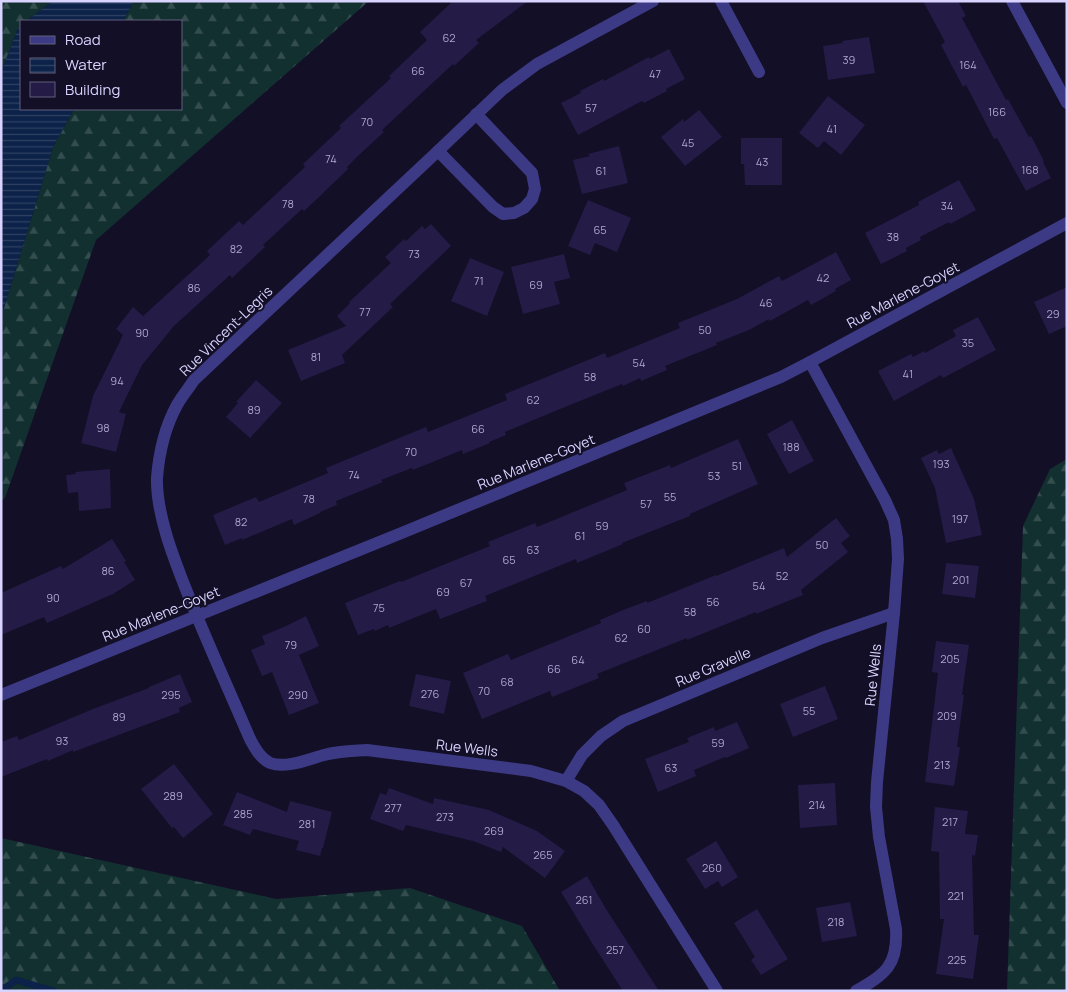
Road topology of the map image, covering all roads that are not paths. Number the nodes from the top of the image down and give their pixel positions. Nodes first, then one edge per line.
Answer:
1 (653, 1) edge
2 (721, 1) edge
3 (1012, 1) edge
4 (759, 72) dead end
5 (1067, 103) edge
6 (476, 114) junction
7 (438, 151) junction
8 (1067, 223) edge
9 (810, 362) junction
10 (894, 613) junction
11 (197, 616) junction
12 (1, 695) edge
13 (566, 782) junction
14 (717, 991) edge
15 (856, 991) edge

1 - 6 street, Rue Vincent-Legris
2 - 4 street
3 - 5 street
6 - 7 street, Rue Vincent-Legris
6 - 7 street
7 - 11 street, Rue Vincent-Legris
8 - 9 street, Rue Marlene-Goyet
9 - 10 street, Rue Wells
9 - 11 street, Rue Marlene-Goyet
10 - 13 street, Rue Gravelle
10 - 15 street, Rue Wells
11 - 12 street, Rue Marlene-Goyet
11 - 13 street, Rue Wells
13 - 14 street, Rue Wells

